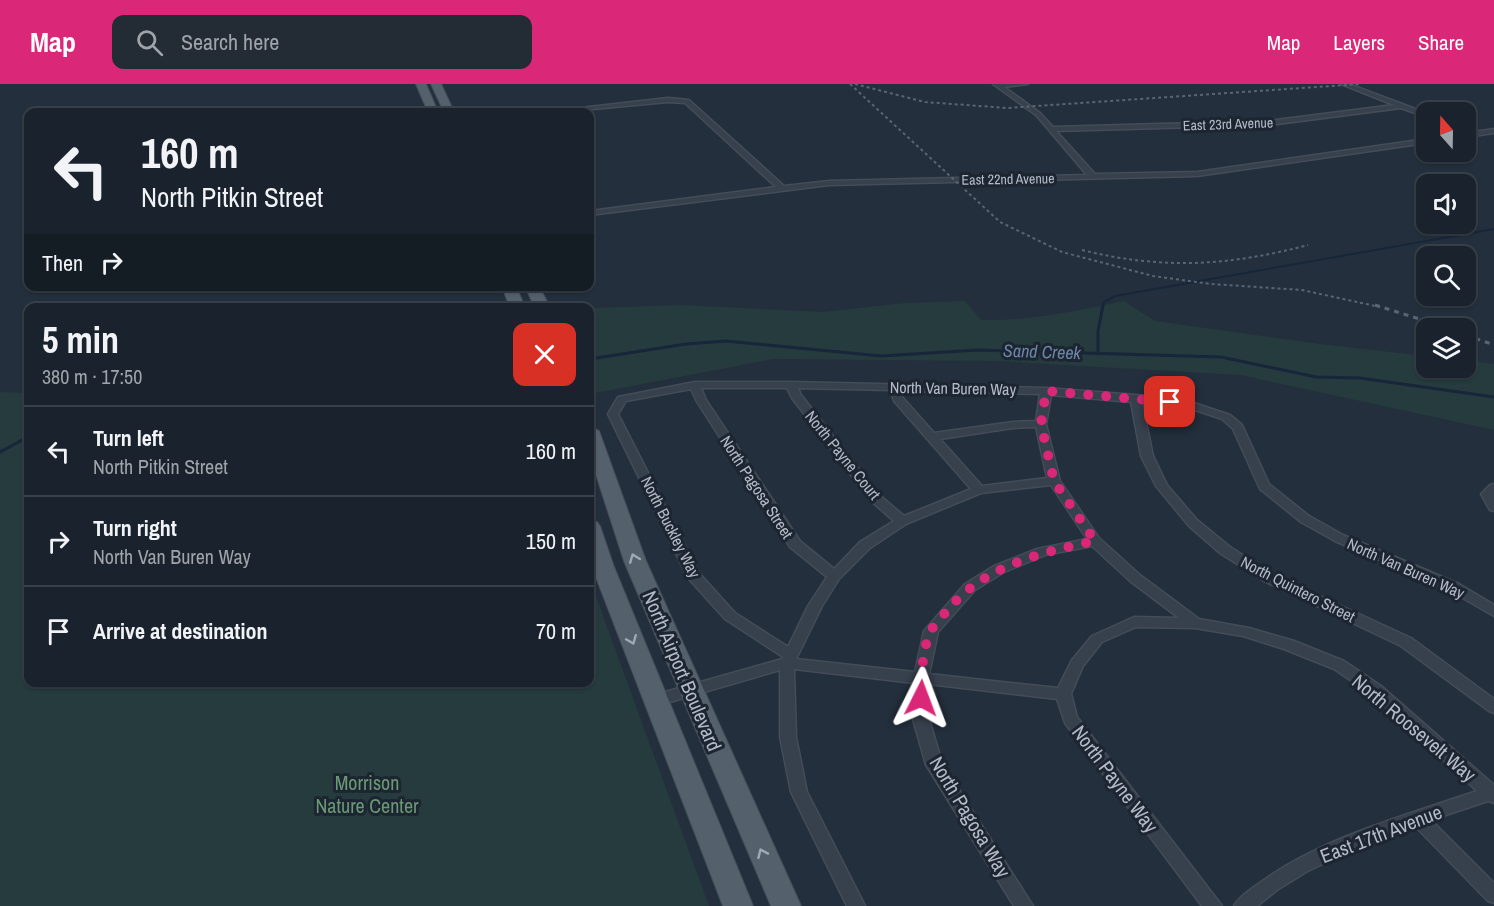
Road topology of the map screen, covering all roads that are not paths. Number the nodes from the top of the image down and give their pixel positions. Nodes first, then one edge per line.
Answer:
1 (421, 84) edge
2 (436, 84) edge
3 (1024, 84) edge
4 (1344, 84) edge
5 (997, 85) edge
6 (1401, 106) junction
7 (432, 108) edge
8 (447, 108) edge
9 (590, 108) edge
10 (1416, 111) edge
11 (1053, 129) junction
12 (1494, 131) edge
13 (1476, 132) edge
14 (1480, 133) junction
15 (1476, 134) edge
16 (1416, 142) edge
17 (1094, 178) junction
18 (781, 188) junction
19 (594, 212) edge
20 (696, 385) junction
21 (791, 385) junction
22 (894, 387) junction
23 (1046, 391) junction
24 (1136, 398) junction
25 (622, 399) joint
26 (1041, 424) junction
27 (931, 437) junction
28 (594, 442) edge
29 (1054, 481) junction
30 (1494, 488) edge
31 (979, 490) junction
32 (1494, 507) edge
33 (902, 521) junction
34 (594, 537) edge
35 (1095, 541) junction
36 (834, 576) junction
37 (1494, 610) edge
38 (1195, 623) junction
39 (789, 659) junction
40 (921, 677) junction
41 (689, 690) junction
42 (1063, 694) junction
43 (656, 700) junction
44 (1494, 707) edge
45 (1493, 794) edge
46 (1419, 819) junction
47 (1494, 895) edge
48 (738, 906) edge
49 (786, 906) edge
50 (856, 906) edge
51 (1024, 906) edge
52 (1212, 906) edge
53 (1243, 906) edge

1 - 7 main road
2 - 8 main road
3 - 5 street
4 - 6 street
5 - 11 street
6 - 10 street
6 - 11 street, East 23rd Avenue
9 - 18 street
11 - 17 street
12 - 14 street
13 - 14 street
14 - 15 street
16 - 17 street, East 22nd Avenue
17 - 18 street, East 22nd Avenue
18 - 19 street, East 22nd Avenue
20 - 21 street, North Van Buren Way
20 - 25 street, North Van Buren Way
20 - 36 street, North Pagosa Street
21 - 22 street, North Van Buren Way
21 - 33 street, North Payne Court
22 - 23 street, North Van Buren Way
22 - 27 street
23 - 24 street, North Van Buren Way
23 - 26 street
24 - 37 street, North Van Buren Way
24 - 44 street, North Quintero Street
25 - 39 street, North Buckley Way
26 - 27 street
26 - 29 street
27 - 31 street
41 -> 28 main road, North Airport Boulevard
29 - 31 street
29 - 35 street
30 - 32 street
31 - 33 street
33 - 36 street
34 -> 43 main road, North Airport Boulevard
35 - 38 street
35 - 40 street, North Pagosa Way
36 - 39 street
38 - 42 street
38 - 45 street, North Roosevelt Way
39 - 40 street
39 - 41 street
39 - 50 street
40 - 42 street
40 - 51 street, North Pagosa Way
41 - 43 street
49 -> 41 main road, North Airport Boulevard
42 - 52 street, North Payne Way
43 - 48 main road, North Airport Boulevard
45 - 46 street, East 17th Avenue
46 - 47 street
46 - 53 street, East 17th Avenue

